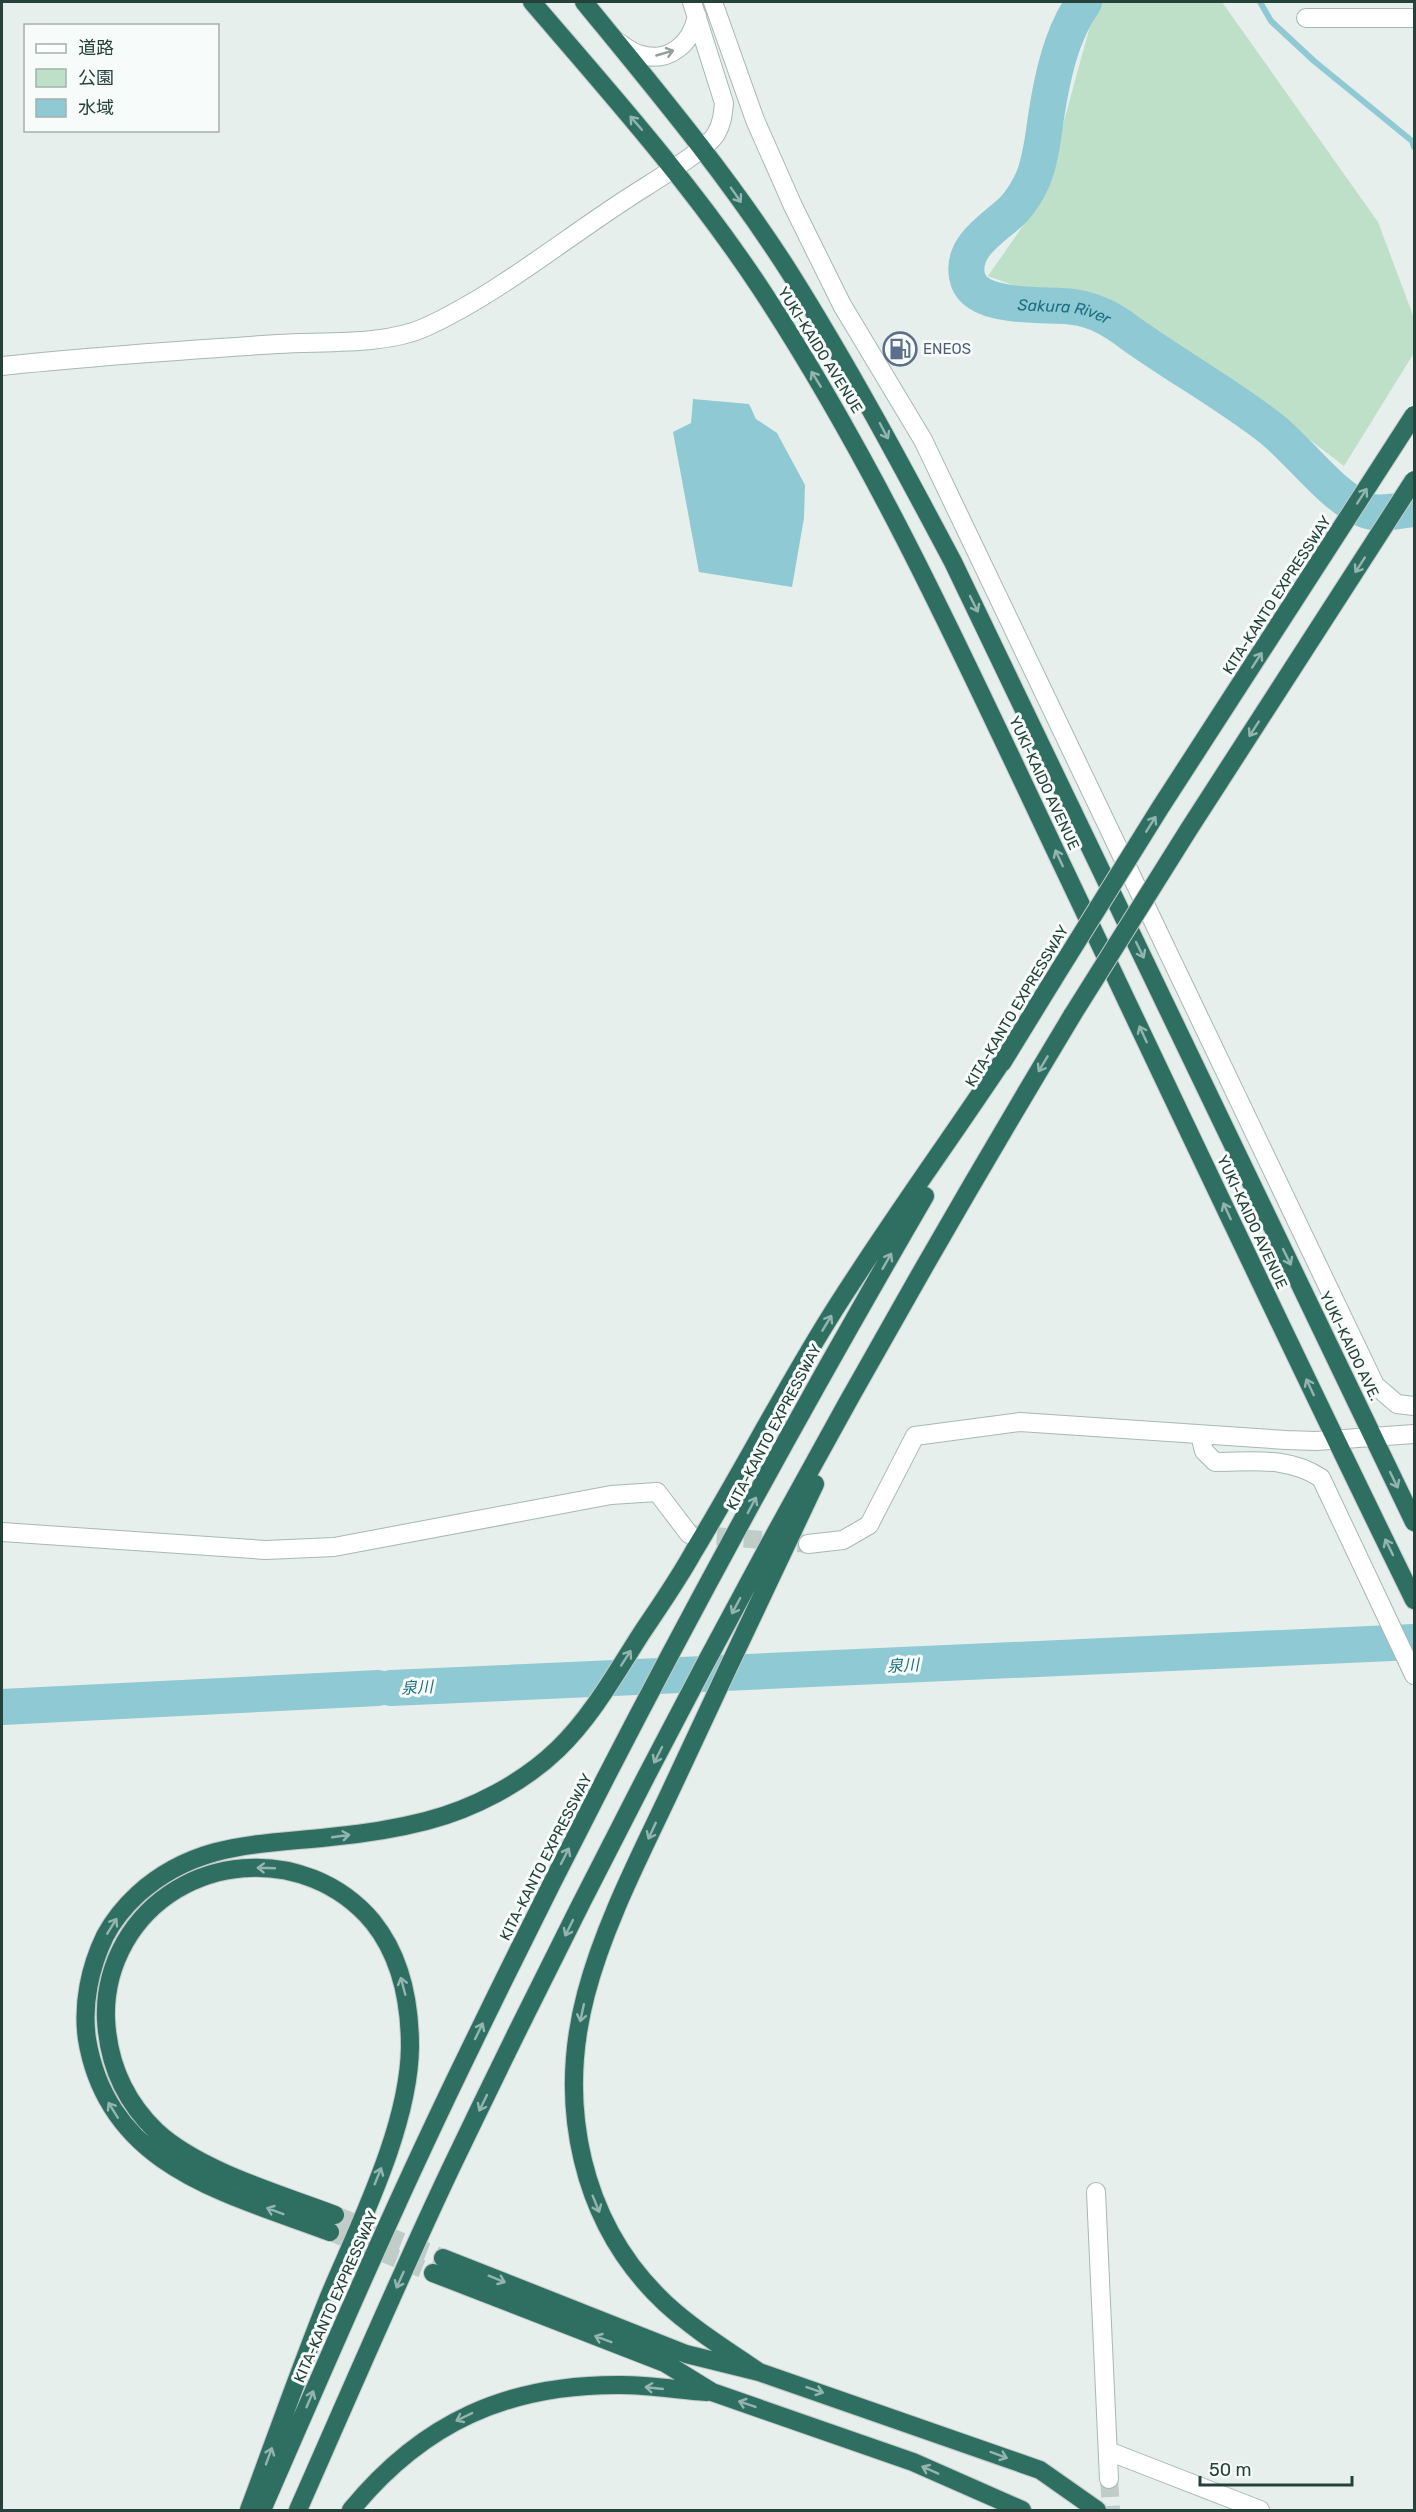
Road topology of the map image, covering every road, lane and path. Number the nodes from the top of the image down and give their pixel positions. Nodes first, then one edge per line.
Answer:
1 (532, 2) edge
2 (584, 2) edge
3 (713, 2) edge
4 (694, 9) edge
5 (1306, 18) dead end
6 (1414, 18) edge
7 (616, 41) junction
8 (702, 147) junction
9 (675, 168) junction
10 (2, 366) edge
11 (1414, 415) edge
12 (1414, 480) edge
13 (1007, 1054) junction
14 (892, 1326) junction
15 (1414, 1406) edge
16 (1414, 1434) edge
17 (1200, 1435) junction
18 (1374, 1437) junction
19 (1335, 1440) junction
20 (1414, 1522) edge
21 (2, 1532) edge
22 (689, 1534) dead end
23 (808, 1544) tunnel mouth
24 (1414, 1600) edge
25 (1414, 1674) edge
26 (1096, 2192) dead end
27 (335, 2215) tunnel mouth
28 (330, 2232) tunnel mouth
29 (759, 2372) junction
30 (712, 2392) junction
31 (1108, 2451) junction
32 (1109, 2480) tunnel mouth
33 (249, 2511) edge
34 (262, 2511) edge
35 (298, 2511) edge
36 (351, 2511) edge
37 (1022, 2511) edge
38 (1097, 2511) edge
39 (1260, 2511) edge

9 -> 1 highway, YUKI-KAIDO AVENUE
2 - 7 highway, YUKI-KAIDO AVENUE
3 - 15 street
7 -> 4 street
4 - 8 street
5 - 6 street
7 - 8 highway, YUKI-KAIDO AVENUE
8 - 9 street
8 -> 18 highway, YUKI-KAIDO AVENUE
9 - 10 street
19 -> 9 highway, YUKI-KAIDO AVENUE
13 -> 11 highway, KITA-KANTO EXPRESSWAY, bridge
12 -> 14 highway, bridge
28 -> 13 highway
34 -> 13 highway, KITA-KANTO EXPRESSWAY
14 -> 29 highway
14 -> 35 highway
16 - 18 street
17 - 19 street
17 - 23 street
17 - 25 street
18 - 19 street
18 -> 20 highway
24 -> 19 highway
21 - 22 street
26 - 31 street
33 -> 27 highway
30 -> 29 highway
29 -> 38 highway
30 -> 36 highway
37 -> 30 highway
31 - 32 street
31 - 39 street

